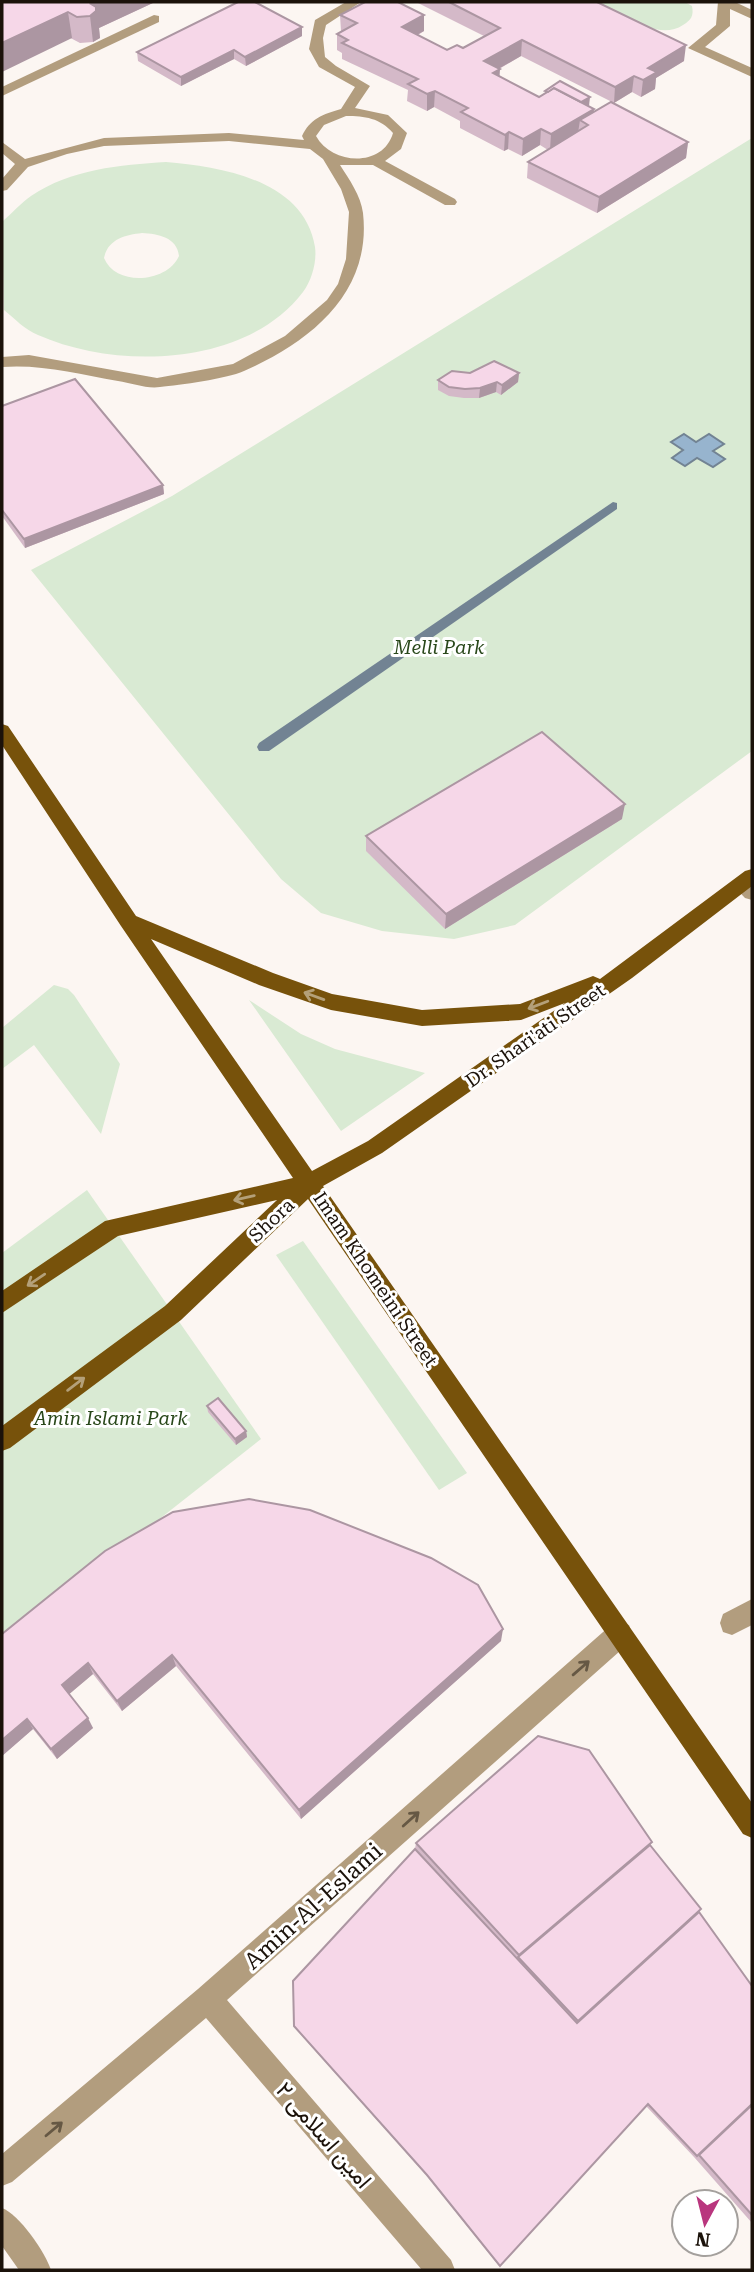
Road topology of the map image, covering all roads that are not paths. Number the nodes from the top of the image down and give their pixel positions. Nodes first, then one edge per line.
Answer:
1 (355, 2) edge
2 (725, 2) edge
3 (752, 15) edge
4 (154, 19) dead end
5 (752, 73) edge
6 (2, 92) edge
7 (346, 112) junction
8 (312, 145) junction
9 (2, 146) edge
10 (330, 158) junction
11 (374, 160) junction
12 (23, 164) junction
13 (2, 187) edge
14 (450, 202) dead end
15 (2, 362) edge
16 (2, 731) edge
17 (749, 885) edge
18 (128, 921) junction
19 (625, 972) junction
20 (310, 1183) junction
21 (2, 1303) edge
22 (2, 1440) edge
23 (620, 1634) junction
24 (752, 1825) edge
25 (208, 1999) junction
26 (2, 2172) edge
27 (2, 2222) edge
28 (37, 2270) edge
29 (441, 2270) edge

1 - 7 street
2 - 3 street
2 - 5 street
4 - 6 street
7 - 8 street
7 - 11 street
8 - 10 street
8 - 12 street
9 - 12 street
10 - 11 street
10 - 15 street
11 - 14 street
12 - 13 street
16 - 18 main road, Imam Khomeini Street
17 - 19 main road, Dr. Shari'ati Street
19 -> 18 main road
18 - 20 main road, Imam Khomeini Street
19 - 20 main road, Dr. Shari'ati Street
20 -> 21 main road, Shora
22 -> 20 main road, Shora
20 - 23 main road, Imam Khomeini Street
23 - 24 main road, Imam Khomeini Street
25 -> 23 street, Amin-Al-Eslami
26 -> 25 street, Amin-Al-Eslami
25 - 29 street, امین اسلامی ۲
27 - 28 street

